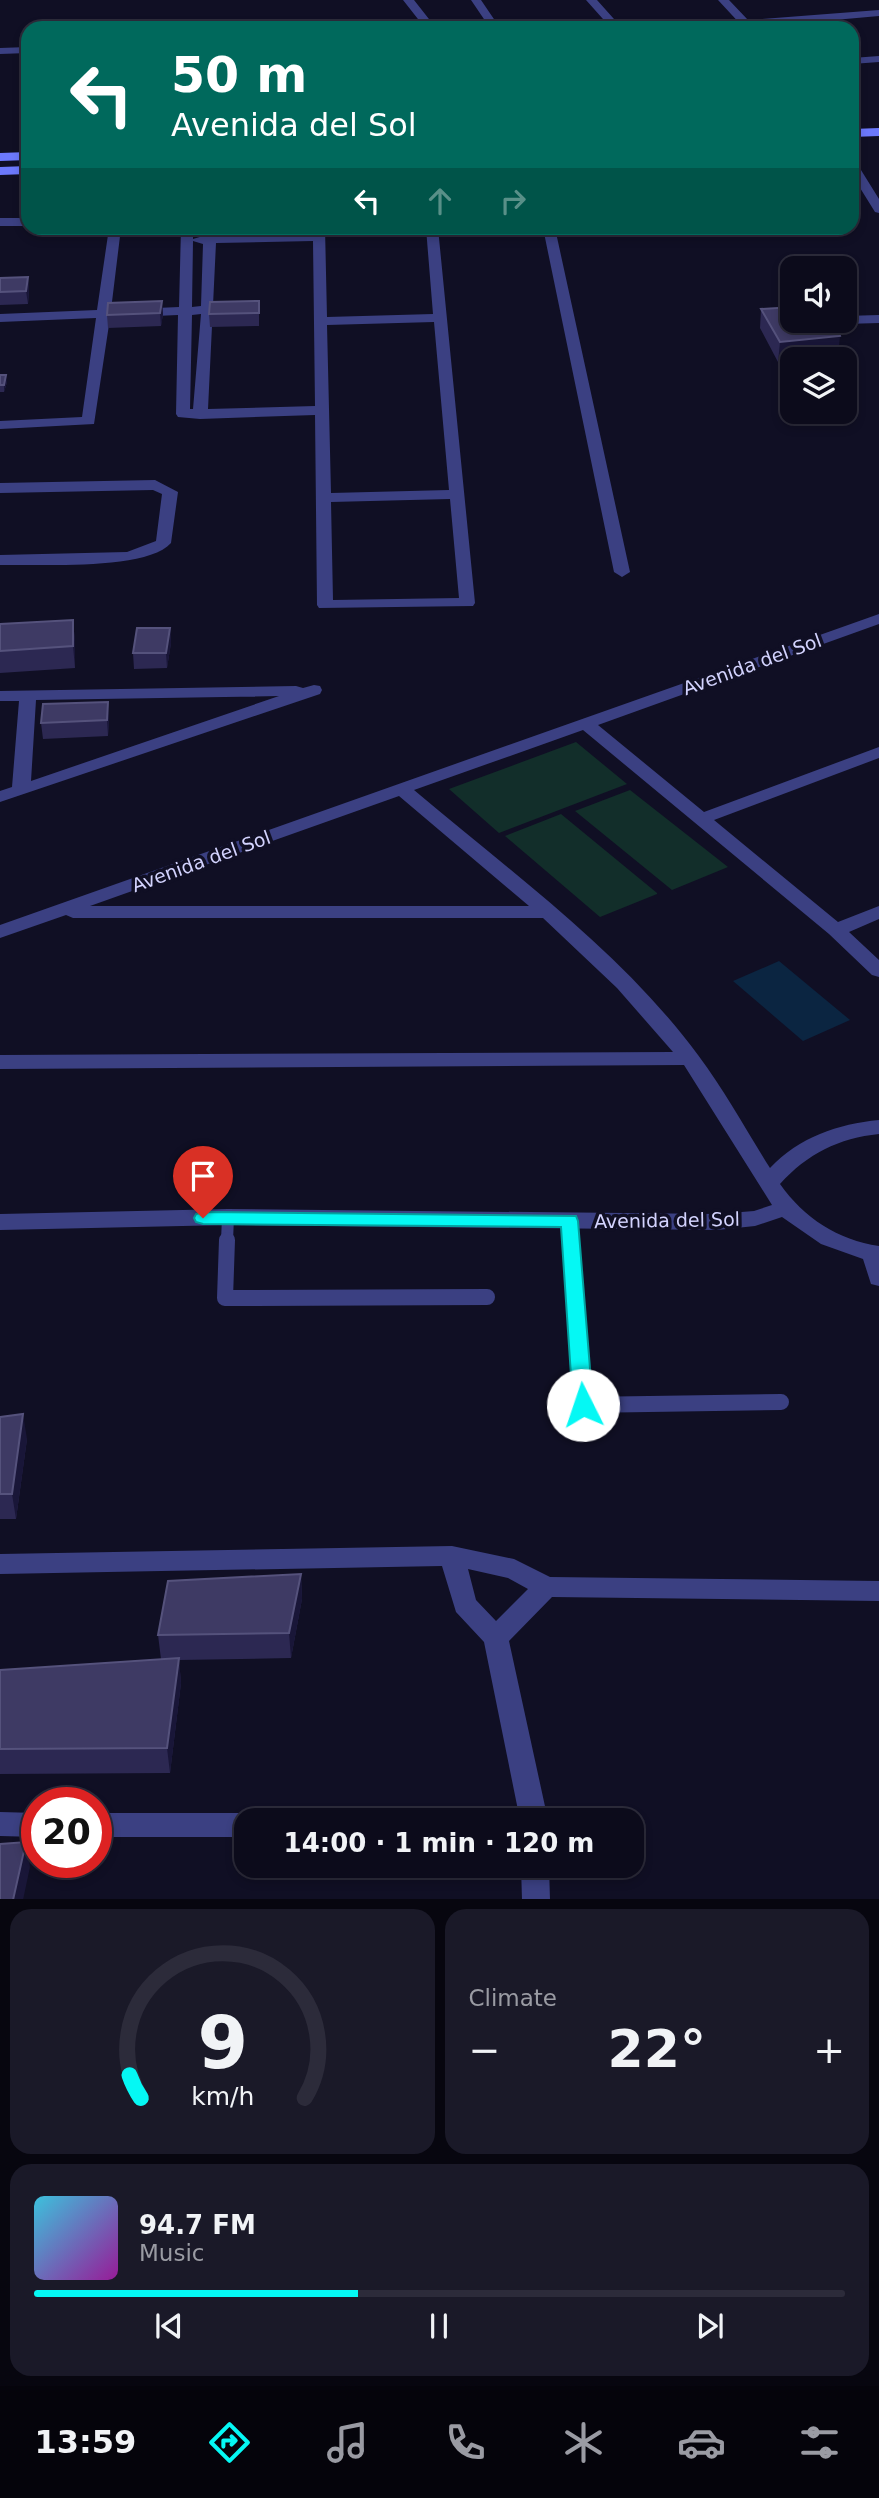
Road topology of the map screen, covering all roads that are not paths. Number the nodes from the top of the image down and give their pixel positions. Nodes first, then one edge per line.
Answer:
1 (408, 0) edge
2 (476, 0) edge
3 (591, 0) edge
4 (723, 0) edge
5 (850, 0) edge
6 (879, 13) edge
7 (865, 14) junction
8 (425, 21) edge
9 (490, 21) edge
10 (610, 21) edge
11 (744, 21) edge
12 (791, 21) edge
13 (21, 50) edge
14 (0, 51) edge
15 (879, 59) edge
16 (859, 60) edge
17 (879, 119) edge
18 (859, 120) edge
19 (879, 132) edge
20 (859, 133) edge
21 (21, 156) edge
22 (0, 157) edge
23 (21, 170) edge
24 (0, 171) edge
25 (859, 175) edge
26 (859, 196) edge
27 (873, 196) junction
28 (879, 209) edge
29 (0, 222) edge
30 (21, 222) edge
31 (113, 235) edge
32 (187, 235) edge
33 (210, 235) edge
34 (319, 235) edge
35 (433, 235) edge
36 (551, 235) edge
37 (208, 310) junction
38 (183, 311) junction
39 (105, 314) junction
40 (0, 318) edge
41 (441, 318) junction
42 (879, 319) edge
43 (857, 320) edge
44 (321, 321) junction
45 (322, 410) junction
46 (200, 415) junction
47 (0, 425) edge
48 (0, 488) edge
49 (457, 494) junction
50 (323, 498) junction
51 (0, 560) edge
52 (622, 572) dead end
53 (879, 619) edge
54 (28, 695) junction
55 (0, 696) edge
56 (585, 723) junction
57 (879, 752) edge
58 (402, 789) junction
59 (21, 790) junction
60 (0, 797) edge
61 (701, 819) junction
62 (58, 912) junction
63 (546, 912) junction
64 (879, 912) edge
65 (836, 930) junction
66 (0, 932) edge
67 (879, 971) edge
68 (690, 1058) junction
69 (0, 1062) edge
70 (879, 1127) edge
71 (770, 1181) junction
72 (786, 1208) junction
73 (228, 1217) junction
74 (569, 1221) junction
75 (0, 1223) edge
76 (876, 1253) edge
77 (879, 1278) edge
78 (487, 1297) dead end
79 (781, 1402) dead end
80 (452, 1556) junction
81 (0, 1564) edge
82 (546, 1587) junction
83 (879, 1591) edge
84 (496, 1638) junction
85 (531, 1808) edge
86 (0, 1824) edge
87 (21, 1825) edge
88 (112, 1825) edge
89 (234, 1825) edge
90 (535, 1878) edge
91 (536, 1899) edge

1 - 8 street
2 - 9 street
3 - 10 street
4 - 11 street
5 - 7 street
6 - 7 street
7 - 12 street
13 - 14 street
15 - 16 street
17 - 18 main road
19 - 20 main road
21 - 22 main road
23 - 24 main road
25 - 27 street
26 - 27 street
27 - 28 street
29 - 30 street
31 - 39 street
32 - 38 street
33 - 37 street
34 - 44 street
35 - 41 street
36 - 52 street
37 - 38 street
37 - 46 street
38 - 39 street
38 - 46 street
39 - 40 street
39 - 47 street
41 - 44 street
41 - 49 street
42 - 43 street
44 - 45 street
45 - 46 street
45 - 50 street
48 - 51 street
49 - 50 street
49 - 50 street
53 - 56 street, Avenida del Sol
54 - 55 street
54 - 59 street
54 - 59 street
56 - 58 street, Avenida del Sol
56 - 61 street
57 - 61 street
58 - 62 street, Avenida del Sol
58 - 63 street
59 - 60 street
61 - 65 street
62 - 63 street
62 - 66 street, Avenida del Sol
63 - 68 street
64 - 65 street
65 - 67 street
68 - 69 street
68 - 71 street
70 - 71 street
71 - 72 street
72 - 74 street, Avenida del Sol
72 - 76 street
73 - 74 street, Avenida del Sol
73 - 75 street, Avenida del Sol
73 - 78 lane
74 - 79 lane
76 - 77 street
80 - 81 street
80 - 82 street
80 - 84 street
82 - 83 street
82 - 84 street
84 - 85 street
86 - 87 street
88 - 89 street
90 - 91 street

